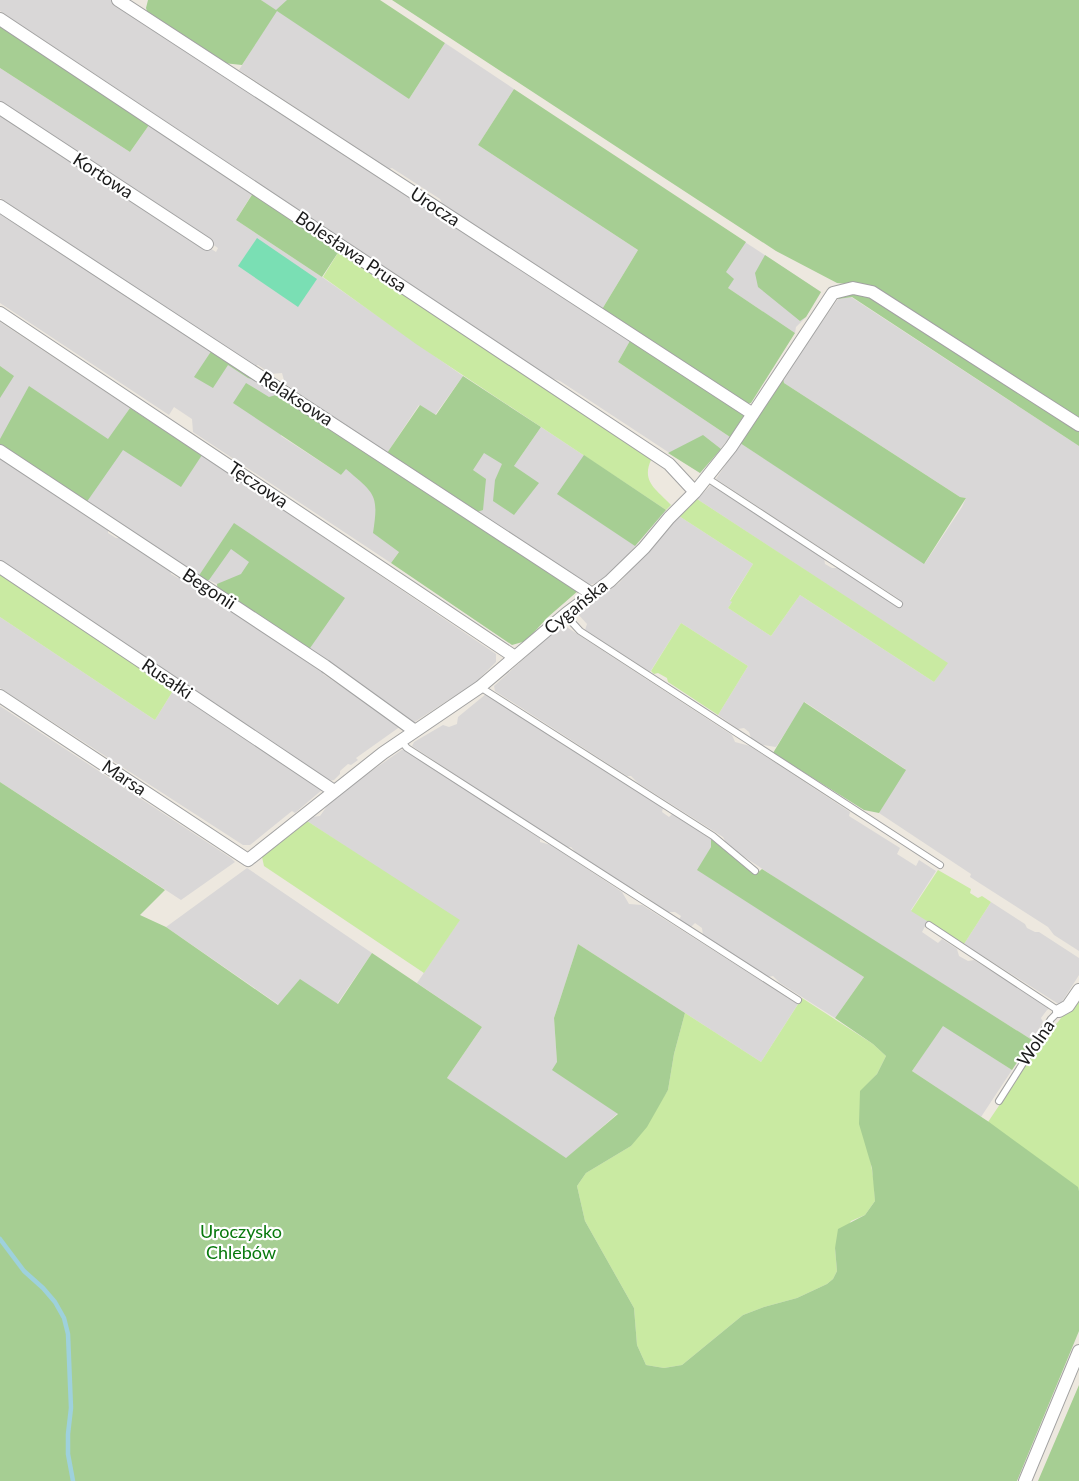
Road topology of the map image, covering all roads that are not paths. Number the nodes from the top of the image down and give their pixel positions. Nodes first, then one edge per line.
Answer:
1 (118, 0) edge
2 (0, 19) edge
3 (0, 108) edge
4 (0, 206) edge
5 (207, 244) dead end
6 (0, 313) edge
7 (753, 414) junction
8 (1079, 425) edge
9 (0, 451) edge
10 (707, 478) junction
11 (695, 492) junction
12 (0, 567) edge
13 (592, 594) junction
14 (899, 604) dead end
15 (567, 613) junction
16 (515, 657) junction
17 (480, 687) junction
18 (0, 696) edge
19 (415, 731) junction
20 (401, 741) junction
21 (334, 791) junction
22 (248, 860) joint
23 (940, 865) dead end
24 (755, 871) dead end
25 (928, 925) dead end
26 (1079, 990) edge
27 (798, 1000) dead end
28 (1059, 1011) junction
29 (999, 1101) dead end
30 (1079, 1351) edge
31 (1025, 1481) edge

1 - 7 street, Urocza
2 - 11 street, Bolesława Prusa
3 - 5 street, Kortowa
4 - 13 street, Relaksowa
6 - 16 street, Tęczowa
7 - 8 street, Cygańska
7 - 10 street, Cygańska
9 - 19 street, Begonii
10 - 11 street, Cygańska
10 - 14 lane
11 - 13 street, Cygańska
12 - 21 street, Rusałki
13 - 15 street, Cygańska
15 - 16 street, Cygańska
15 - 23 lane
16 - 17 street, Cygańska
17 - 19 street, Cygańska
17 - 24 lane
18 - 22 street, Marsa
19 - 20 street, Cygańska
20 - 21 street, Cygańska
20 - 27 lane
21 - 22 street, Cygańska
25 - 28 lane
26 - 28 street, Wolna
28 - 29 lane, Wolna
30 - 31 street

